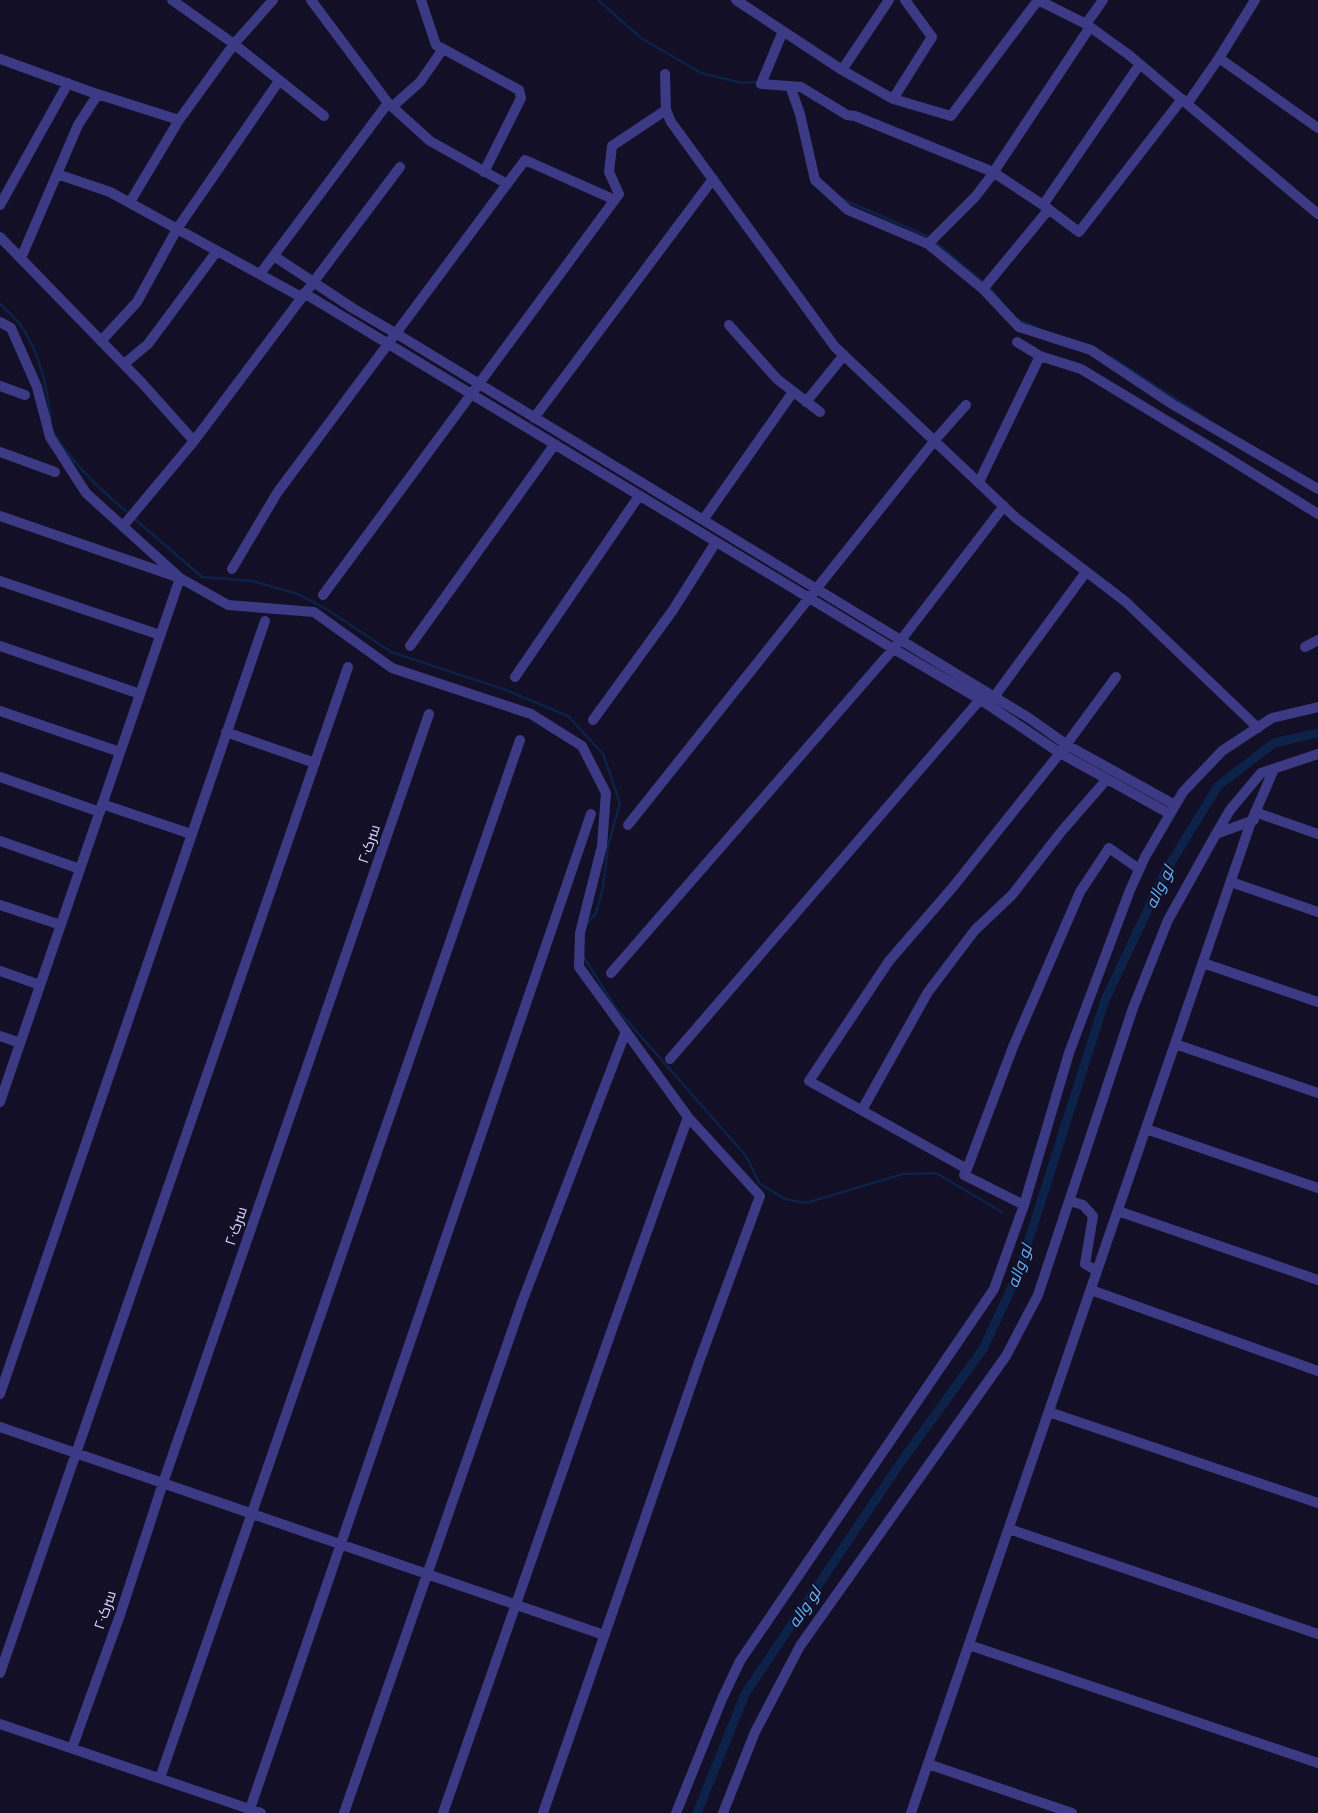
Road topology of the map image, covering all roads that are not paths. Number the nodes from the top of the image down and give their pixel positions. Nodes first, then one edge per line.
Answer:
1 (172, 0) edge
2 (273, 0) edge
3 (312, 0) edge
4 (421, 0) edge
5 (736, 0) edge
6 (889, 0) edge
7 (905, 0) edge
8 (1038, 0) edge
9 (1103, 0) edge
10 (1255, 0) edge
11 (753, 5) edge
12 (1088, 25) junction
13 (783, 31) junction
14 (234, 44) junction
15 (443, 49) junction
16 (1219, 58) junction
17 (0, 59) edge
18 (1140, 64) junction
19 (842, 70) junction
20 (665, 74) dead end
21 (279, 80) junction
22 (68, 84) junction
23 (790, 86) junction
24 (98, 94) junction
25 (892, 99) junction
26 (1184, 101) junction
27 (390, 105) junction
28 (666, 110) junction
29 (324, 116) dead end
30 (179, 120) junction
31 (1318, 128) edge
32 (400, 167) dead end
33 (484, 172) junction
34 (994, 172) junction
35 (57, 174) junction
36 (713, 179) junction
37 (507, 184) junction
38 (615, 200) junction
39 (130, 202) junction
40 (0, 205) edge
41 (1046, 207) junction
42 (1318, 214) edge
43 (177, 229) junction
44 (0, 237) edge
45 (928, 244) junction
46 (217, 251) junction
47 (274, 256) junction
48 (21, 258) junction
49 (260, 274) junction
50 (312, 282) junction
51 (983, 290) junction
52 (302, 295) junction
53 (0, 322) edge
54 (729, 325) dead end
55 (397, 334) junction
56 (101, 341) junction
57 (1017, 342) dead end
58 (388, 345) junction
59 (844, 355) junction
60 (1040, 356) junction
61 (124, 364) junction
62 (479, 384) junction
63 (0, 386) edge
64 (793, 392) junction
65 (25, 395) dead end
66 (471, 395) junction
67 (806, 402) junction
68 (966, 405) dead end
69 (820, 412) dead end
70 (534, 418) junction
71 (935, 440) junction
72 (194, 441) junction
73 (555, 444) junction
74 (0, 452) edge
75 (55, 472) dead end
76 (979, 482) junction
77 (1318, 489) edge
78 (639, 496) junction
79 (1004, 506) junction
80 (1318, 514) edge
81 (0, 516) edge
82 (703, 520) junction
83 (122, 526) junction
84 (716, 542) junction
85 (232, 569) dead end
86 (1086, 572) junction
87 (180, 578) junction
88 (0, 581) edge
89 (816, 589) junction
90 (323, 595) dead end
91 (809, 598) junction
92 (265, 621) dead end
93 (160, 635) junction
94 (901, 640) junction
95 (1318, 640) edge
96 (0, 646) edge
97 (410, 646) dead end
98 (1305, 647) dead end
99 (892, 648) junction
100 (348, 666) dead end
101 (514, 677) dead end
102 (1116, 677) dead end
103 (140, 694) junction
104 (987, 696) junction
105 (1318, 708) edge
106 (0, 711) edge
107 (429, 714) dead end
108 (592, 720) dead end
109 (1258, 728) junction
110 (226, 732) junction
111 (520, 740) dead end
112 (1063, 749) junction
113 (120, 752) junction
114 (1318, 754) edge
115 (315, 762) junction
116 (1274, 769) junction
117 (0, 777) edge
118 (1107, 778) junction
119 (101, 808) junction
120 (1173, 809) junction
121 (590, 814) dead end
122 (1256, 816) junction
123 (628, 825) dead end
124 (191, 834) junction
125 (1216, 834) junction
126 (1318, 834) edge
127 (0, 841) edge
128 (80, 869) junction
129 (1139, 869) junction
130 (1231, 882) junction
131 (0, 905) edge
132 (1318, 912) edge
133 (61, 925) junction
134 (1203, 963) junction
135 (0, 971) edge
136 (611, 973) dead end
137 (40, 985) junction
138 (1318, 1002) edge
139 (626, 1031) junction
140 (0, 1036) edge
141 (20, 1043) junction
142 (1175, 1044) junction
143 (670, 1059) dead end
144 (1318, 1093) edge
145 (0, 1101) edge
146 (862, 1110) junction
147 (688, 1117) junction
148 (1146, 1129) junction
149 (967, 1168) junction
150 (1318, 1188) edge
151 (1070, 1201) junction
152 (1024, 1204) junction
153 (1118, 1211) junction
154 (1097, 1271) junction
155 (1318, 1280) edge
156 (1091, 1290) junction
157 (1318, 1371) edge
158 (0, 1394) edge
159 (1049, 1412) junction
160 (0, 1427) edge
161 (76, 1453) junction
162 (163, 1483) junction
163 (1318, 1503) edge
164 (252, 1514) junction
165 (1009, 1529) junction
166 (339, 1544) junction
167 (427, 1574) junction
168 (515, 1604) junction
169 (1318, 1634) edge
170 (604, 1635) junction
171 (969, 1645) junction
172 (0, 1673) edge
173 (0, 1724) edge
174 (72, 1748) junction
175 (928, 1764) junction
176 (1318, 1764) edge
177 (160, 1778) junction
178 (250, 1809) junction
179 (261, 1813) edge
180 (344, 1813) edge
181 (443, 1813) edge
182 (543, 1813) edge
183 (676, 1813) edge
184 (723, 1813) edge
185 (911, 1813) edge
186 (1072, 1813) edge

1 - 14 street
2 - 14 street
3 - 27 street
4 - 15 street
5 - 11 street
6 - 19 street
7 - 25 street
8 - 12 street
8 - 25 street
9 - 12 street
10 - 16 street
11 - 13 street
12 - 18 street
12 - 34 street
13 - 19 street
13 - 23 street
14 - 21 street
14 - 30 street
15 - 27 street
15 - 33 street
16 - 26 street
16 - 31 street
17 - 22 street
18 - 26 street
18 - 41 street
19 - 25 street
20 - 28 street
21 - 29 street
21 - 43 street
22 - 24 street
22 - 40 street
23 - 34 street
23 - 45 street
24 - 30 street
24 - 35 street
26 - 41 street
26 - 42 street
27 - 33 street
27 - 47 street
28 - 36 street
28 - 38 street
30 - 39 street
32 - 50 street
33 - 37 street
34 - 41 street
34 - 45 street
35 - 39 street
35 - 48 street
36 - 59 street
36 - 70 street
37 - 38 street
37 - 55 street
38 - 62 street
39 - 43 street
41 - 51 street
43 - 46 street
43 - 56 street
44 - 48 street
45 - 51 street
46 - 49 street
46 - 61 street
47 - 49 street
47 - 50 street
48 - 56 street
49 - 52 street
50 - 52 street
50 - 55 street
51 - 77 street
52 - 58 street
52 - 72 street
53 - 83 street
54 - 64 street
55 - 58 street
55 - 62 street
56 - 61 street
57 - 60 street
58 - 66 street
58 - 85 street
59 - 67 street
59 - 71 street
60 - 76 street
60 - 80 street
61 - 72 street
62 - 66 street
62 - 70 street
63 - 65 street
64 - 67 street
64 - 82 street
66 - 73 street
66 - 90 street
67 - 69 street
68 - 71 street
70 - 82 street
71 - 76 street
71 - 89 street
72 - 83 street
73 - 78 street
73 - 97 street
74 - 75 street
76 - 79 street
78 - 84 street
78 - 101 street
79 - 86 street
79 - 94 street
81 - 87 street
82 - 89 street
83 - 87 street
84 - 91 street
84 - 108 street
86 - 104 street
86 - 109 street
87 - 93 street
87 - 139 street
88 - 93 street
89 - 91 street
89 - 94 street
91 - 99 street
91 - 123 street
92 - 110 street
93 - 103 street
94 - 99 street
94 - 104 street
95 - 98 street
96 - 103 street
99 - 104 street
99 - 136 street
100 - 115 street
102 - 112 street
103 - 113 street
104 - 112 street
104 - 143 street
105 - 109 street
106 - 113 street
107 - 162 street, سرک۲۰
109 - 120 street
110 - 115 street
110 - 124 street
111 - 164 street
112 - 118 street
112 - 120 street
112 - 146 street
113 - 119 street
114 - 116 street
115 - 161 street
116 - 122 street
116 - 125 street
117 - 119 street
118 - 120 street
118 - 146 street
119 - 124 street
119 - 128 street
120 - 129 street
121 - 166 street
122 - 125 street
122 - 126 street
122 - 130 street
124 - 158 street
125 - 151 street
127 - 128 street
128 - 133 street
129 - 149 street
129 - 152 street
130 - 132 street
130 - 134 street
131 - 133 street
133 - 137 street
134 - 138 street
134 - 142 street
135 - 137 street
137 - 141 street
139 - 147 street
139 - 167 street
140 - 141 street
141 - 145 street
142 - 144 street
142 - 148 street
146 - 149 street
147 - 168 street
147 - 170 street
148 - 150 street
148 - 153 street
149 - 152 street
151 - 154 street
151 - 184 street
152 - 183 street
153 - 154 street
153 - 155 street
154 - 156 street
156 - 157 street
156 - 159 street
159 - 163 street
159 - 165 street
160 - 161 street
161 - 162 street
161 - 172 street
162 - 164 street
162 - 174 street, سرک۲۰
164 - 166 street
164 - 177 street
165 - 169 street
165 - 171 street
166 - 167 street
166 - 178 street
167 - 168 street
167 - 180 street
168 - 170 street
168 - 181 street
170 - 182 street
171 - 175 street
171 - 176 street
173 - 174 street
174 - 177 street
175 - 185 street
175 - 186 street
177 - 178 street
178 - 179 street

